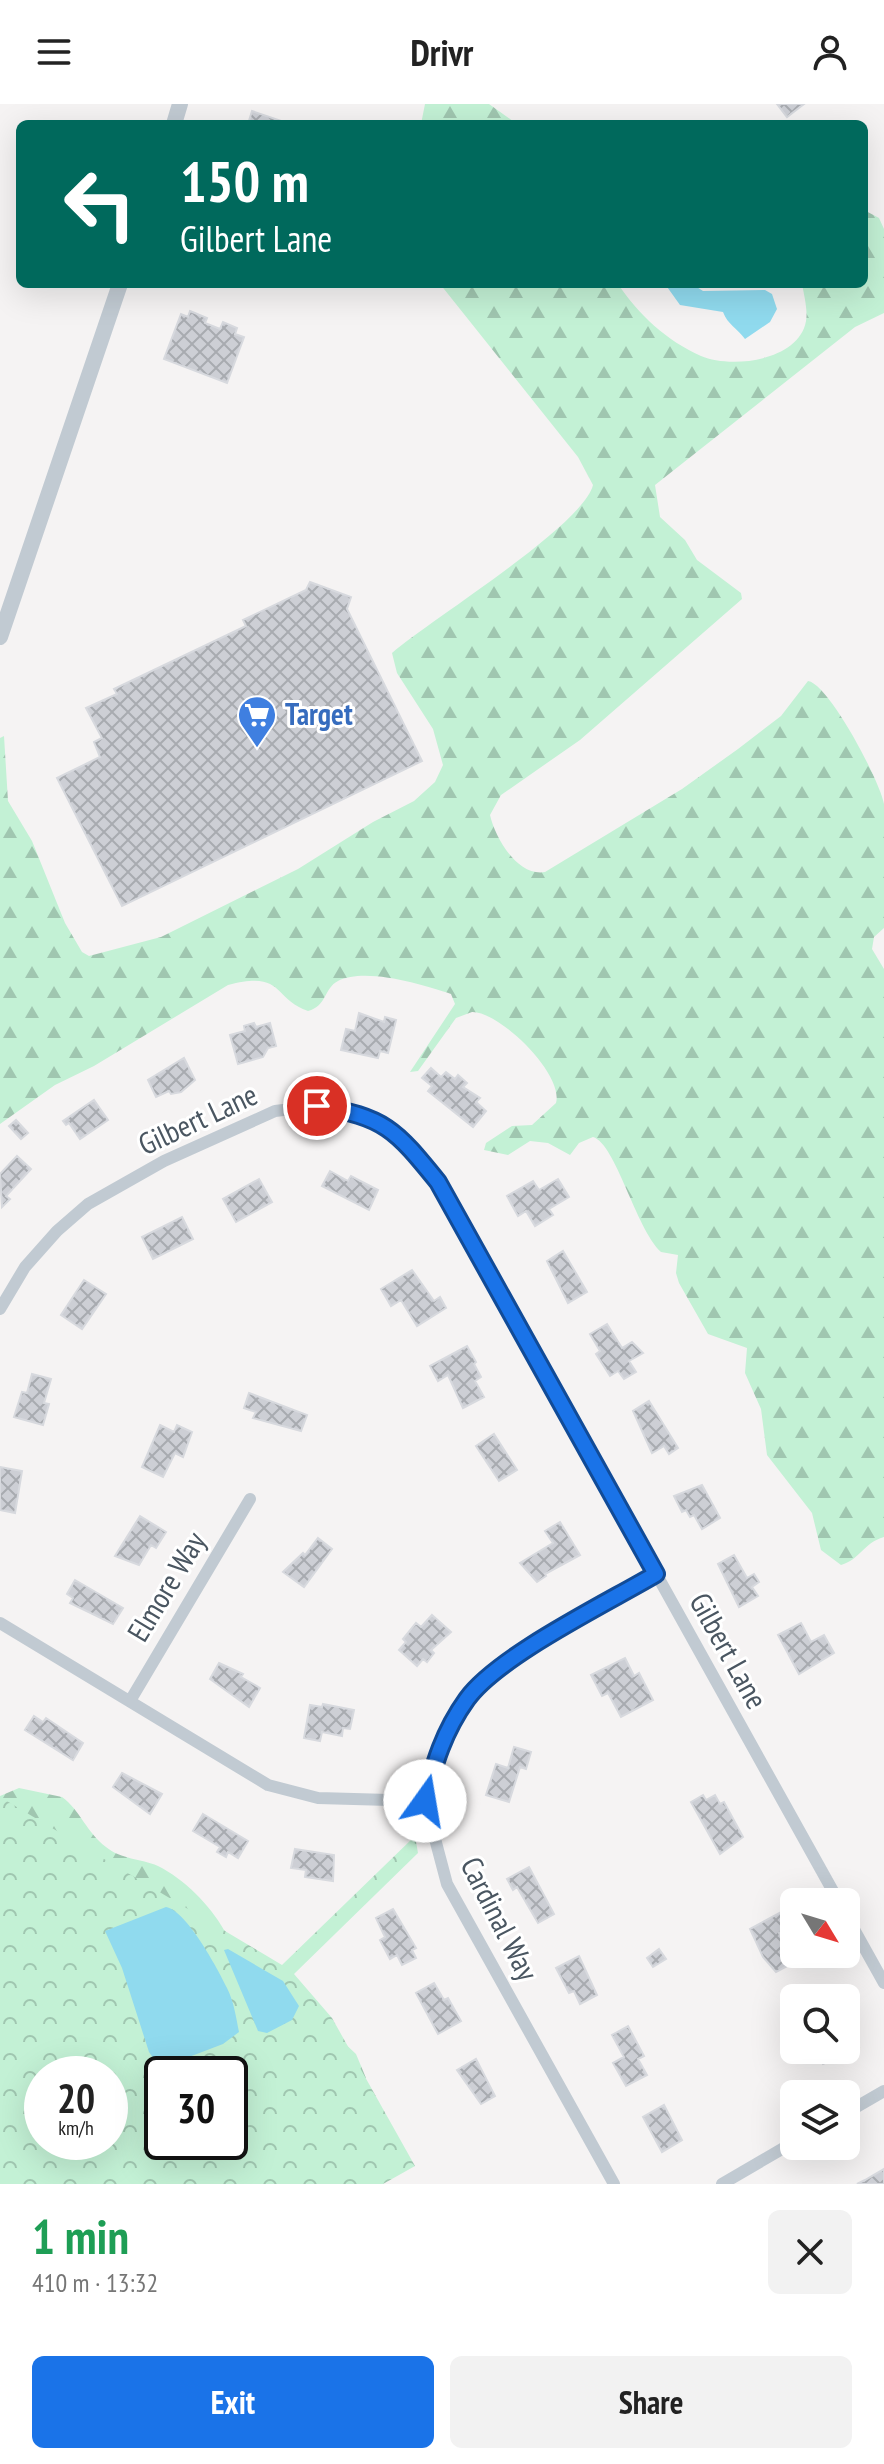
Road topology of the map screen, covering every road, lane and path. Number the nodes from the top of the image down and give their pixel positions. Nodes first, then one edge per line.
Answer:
1 (119, 288) edge
2 (0, 637) edge
3 (0, 1309) edge
4 (250, 1499) dead end
5 (656, 1574) junction
6 (0, 1623) edge
7 (130, 1701) junction
8 (425, 1801) junction
9 (831, 1888) edge
10 (860, 1940) edge
11 (884, 1983) edge
12 (884, 2091) edge
13 (860, 2105) edge
14 (780, 2150) edge
15 (614, 2184) edge
16 (722, 2184) edge

1 - 2 street
3 - 5 street, Gilbert Lane
4 - 7 street, Elmore Way
5 - 8 street, Cardinal Way
5 - 9 street, Gilbert Lane
6 - 7 street
7 - 8 street
8 - 15 street, Cardinal Way
10 - 11 street
12 - 13 street
14 - 16 street

